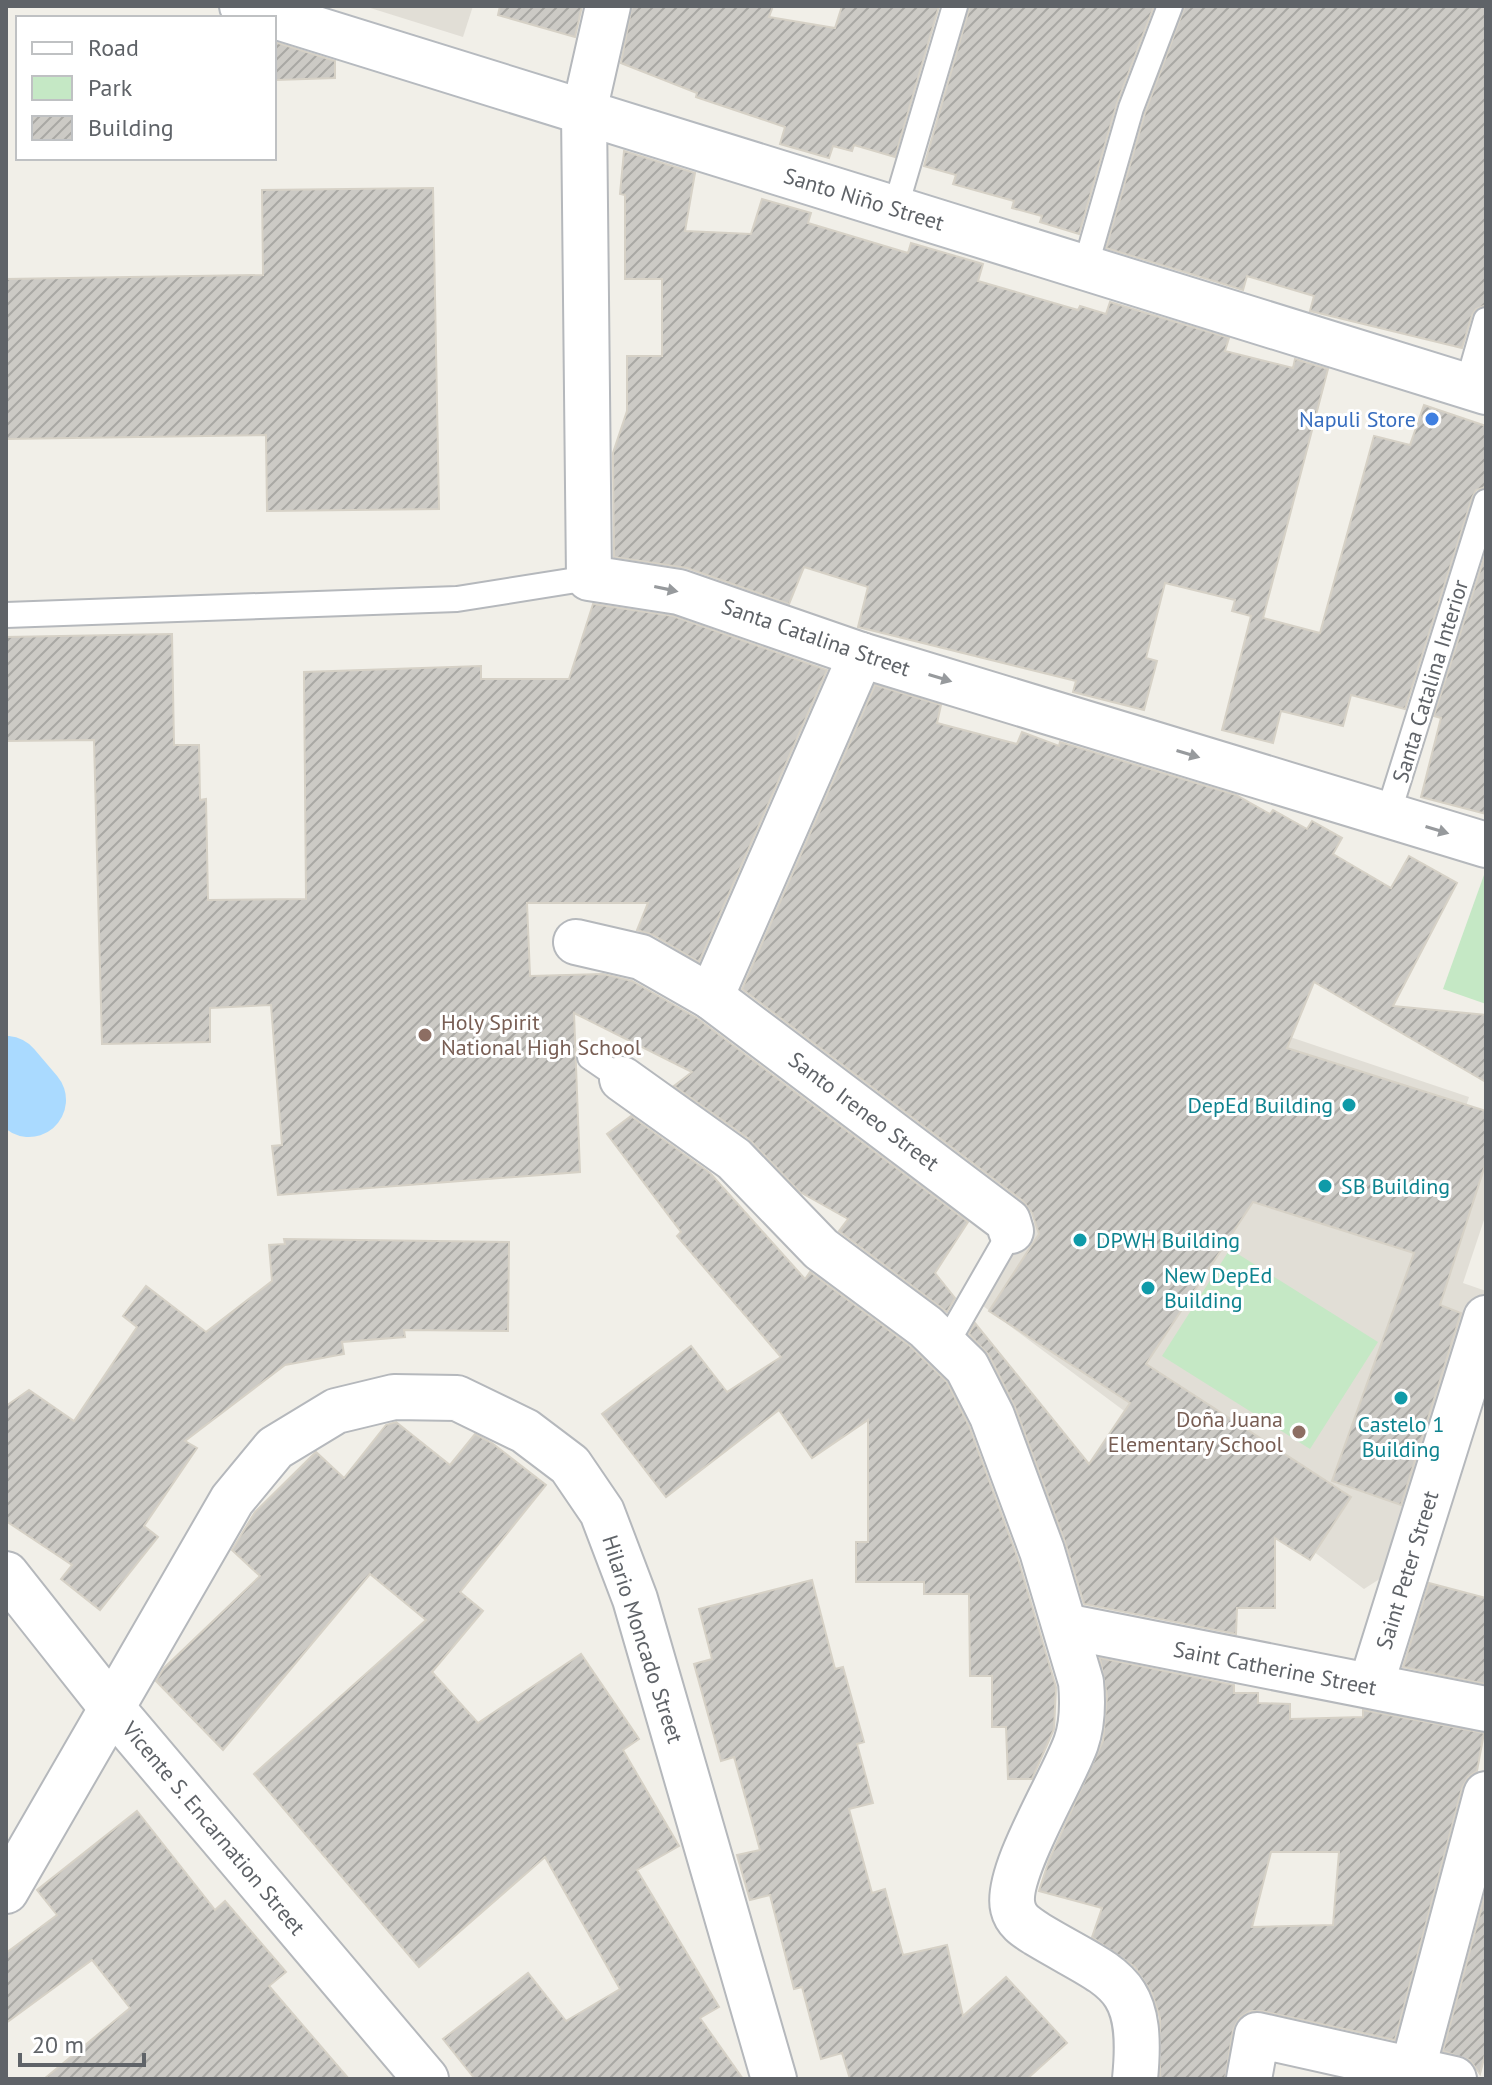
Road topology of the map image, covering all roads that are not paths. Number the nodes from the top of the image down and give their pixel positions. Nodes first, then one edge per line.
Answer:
1 (242, 6) edge
2 (608, 6) edge
3 (955, 6) edge
4 (1170, 6) edge
5 (274, 16) edge
6 (276, 17) edge
7 (584, 112) junction
8 (895, 209) junction
9 (1085, 268) junction
10 (1486, 320) edge
11 (1476, 389) edge
12 (1486, 502) edge
13 (589, 578) junction
14 (6, 615) edge
15 (861, 655) junction
16 (1388, 814) junction
17 (1486, 845) edge
18 (576, 942) dead end
19 (711, 997) junction
20 (606, 1068) dead end
21 (1011, 1231) joint
22 (1486, 1318) edge
23 (946, 1344) junction
24 (6, 1574) edge
25 (1065, 1626) junction
26 (1371, 1685) junction
27 (112, 1708) junction
28 (1486, 1709) edge
29 (1486, 1794) edge
30 (6, 1891) edge
31 (1433, 2073) edge
32 (426, 2079) edge
33 (774, 2079) edge
34 (1135, 2079) edge
35 (1249, 2079) edge

1 - 5 street, Santo Niño Street
2 - 7 street
3 - 8 lane
4 - 9 lane
6 - 7 street, Santo Niño Street
7 - 8 street, Santo Niño Street
7 - 13 street
8 - 9 street, Santo Niño Street
9 - 11 street, Santo Niño Street
10 - 11 lane
12 - 16 lane, Santa Catalina Interior
13 - 14 lane
13 -> 15 street, Santa Catalina Street
15 -> 16 street, Santa Catalina Street
15 - 19 street
16 -> 17 street, Santa Catalina Street
18 - 19 street, Santo Ireneo Street
19 - 21 street, Santo Ireneo Street
20 - 23 street
21 - 23 lane
22 - 26 street, Saint Peter Street
23 - 25 street
24 - 27 street, Vicente S. Encarnation Street
25 - 26 street, Saint Catherine Street
25 - 34 street
26 - 28 street, Saint Catherine Street
27 - 30 street, Hilario Moncado Street
27 - 32 street, Vicente S. Encarnation Street
27 - 33 street, Hilario Moncado Street
29 - 31 street
31 - 35 street

